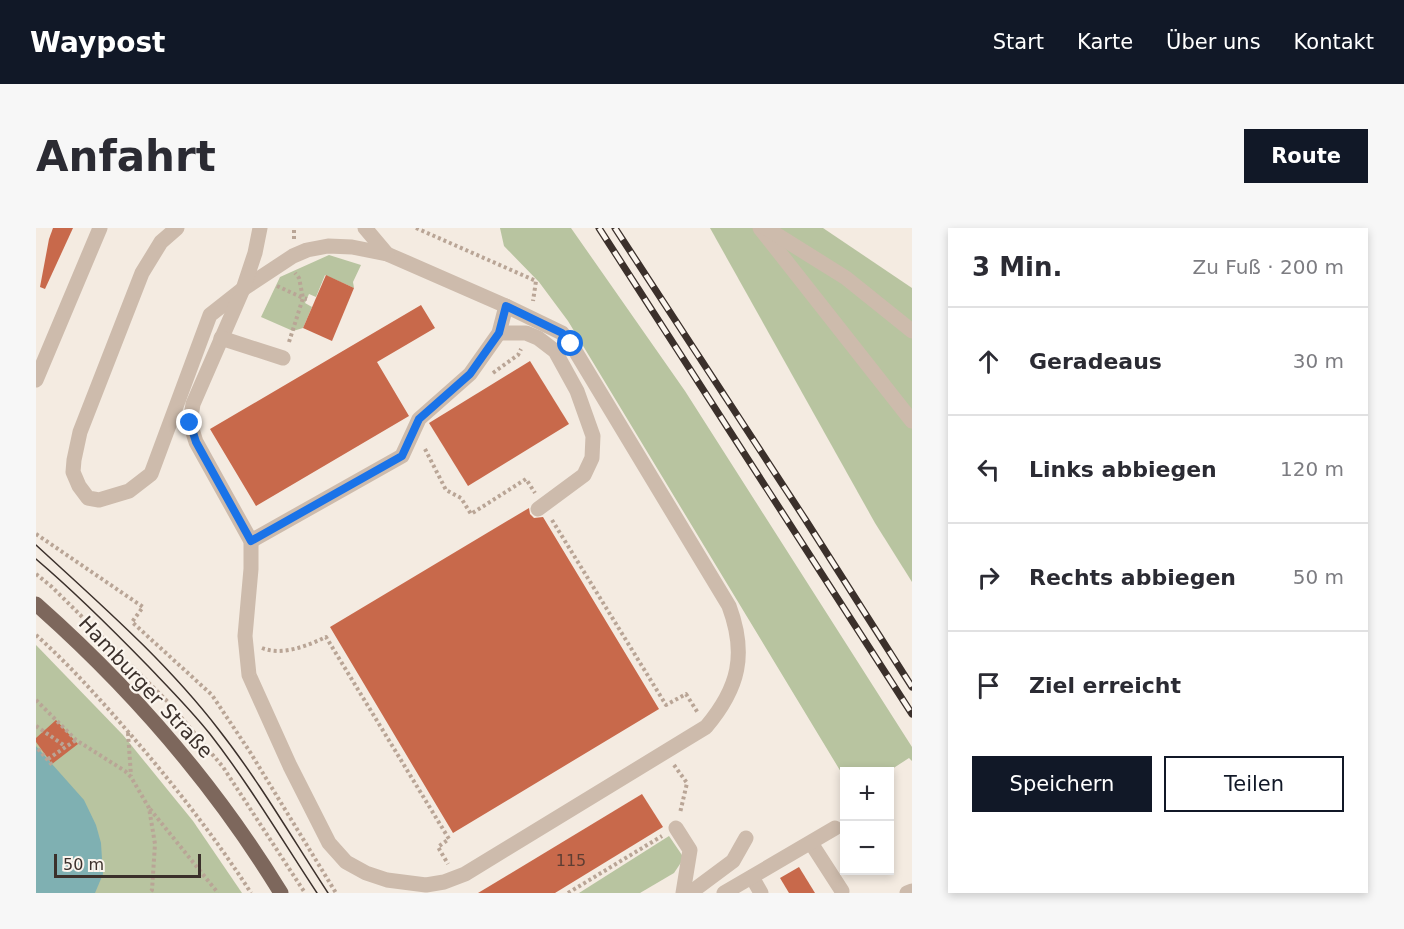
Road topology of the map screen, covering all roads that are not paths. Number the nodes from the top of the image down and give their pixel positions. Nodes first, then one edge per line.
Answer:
1 (100, 228) edge
2 (177, 228) edge
3 (260, 228) edge
4 (365, 228) edge
5 (760, 228) edge
6 (766, 228) edge
7 (387, 254) junction
8 (243, 290) junction
9 (506, 306) junction
10 (912, 332) edge
11 (499, 333) junction
12 (221, 338) junction
13 (283, 358) road end
14 (36, 380) edge
15 (912, 421) edge
16 (541, 507) road end
17 (251, 541) junction
18 (36, 604) edge
19 (676, 828) road end
20 (835, 828) dead end
21 (746, 838) dead end
22 (811, 843) junction
23 (752, 877) junction
24 (842, 891) dead end
25 (912, 891) edge
26 (281, 893) edge
27 (682, 893) edge
28 (690, 893) edge
29 (724, 893) edge
30 (761, 893) edge
31 (908, 893) edge

1 - 14 street
2 - 8 street
3 - 8 street
4 - 7 street
5 - 15 street
6 - 10 street
7 - 8 street
7 - 9 street
8 - 12 street
9 - 11 street
9 - 17 street
11 - 16 street
11 - 17 street
12 - 13 street
12 - 17 street
18 - 26 main road, Hamburger Straße
19 - 27 street
20 - 22 street
21 - 28 street
22 - 23 street
22 - 24 street
23 - 29 street
23 - 30 street
25 - 31 street

